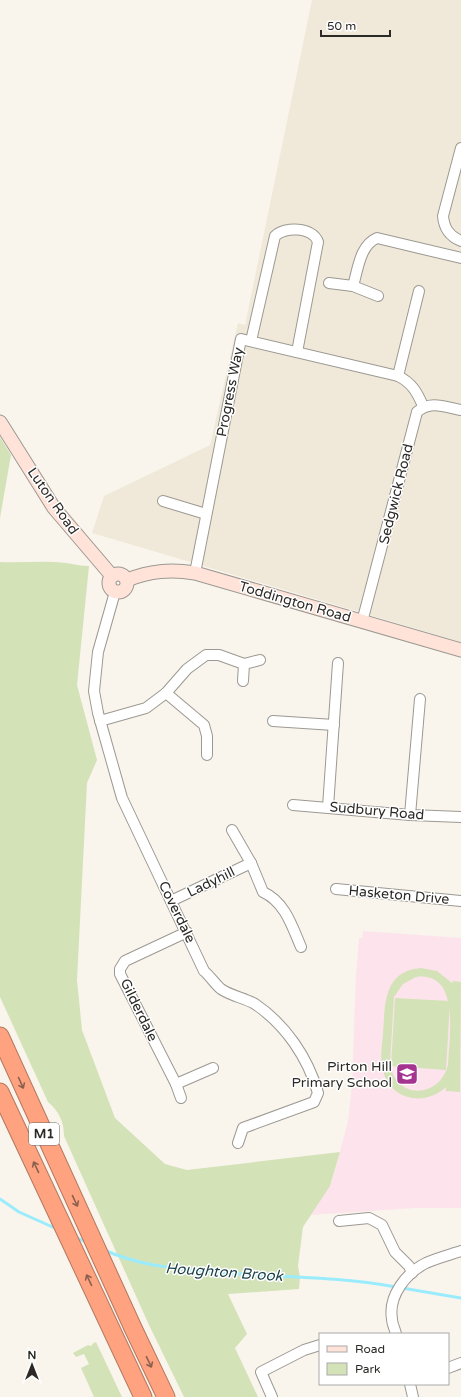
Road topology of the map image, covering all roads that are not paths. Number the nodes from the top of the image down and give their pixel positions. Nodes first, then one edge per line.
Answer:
1 (461, 148) edge
2 (461, 241) edge
3 (461, 258) edge
4 (329, 283) dead end
5 (353, 286) junction
6 (419, 291) dead end
7 (378, 296) dead end
8 (251, 341) junction
9 (297, 352) junction
10 (398, 376) junction
11 (423, 406) junction
12 (461, 410) edge
13 (0, 422) edge
14 (163, 501) dead end
15 (206, 514) junction
16 (195, 573) junction
17 (112, 576) junction
18 (127, 580) junction
19 (115, 592) junction
20 (362, 622) junction
21 (461, 650) edge
22 (260, 660) dead end
23 (338, 663) dead end
24 (244, 664) junction
25 (243, 681) dead end
26 (166, 693) junction
27 (420, 698) dead end
28 (100, 721) junction
29 (273, 721) dead end
30 (334, 725) junction
31 (207, 755) dead end
32 (293, 805) dead end
33 (328, 807) junction
34 (410, 815) junction
35 (461, 816) edge
36 (232, 830) dead end
37 (251, 863) junction
38 (336, 889) dead end
39 (171, 901) junction
40 (461, 901) edge
41 (187, 932) junction
42 (301, 947) dead end
43 (0, 1036) edge
44 (213, 1068) dead end
45 (176, 1084) junction
46 (0, 1092) edge
47 (181, 1098) dead end
48 (238, 1143) dead end
49 (339, 1221) dead end
50 (461, 1251) edge
51 (412, 1273) junction
52 (396, 1333) edge
53 (319, 1344) edge
54 (461, 1363) edge
55 (449, 1368) edge
56 (410, 1385) edge
57 (143, 1397) edge
58 (166, 1397) edge
59 (272, 1397) edge
60 (413, 1397) edge

1 - 2 street
3 - 5 street
4 - 5 street
5 - 7 street
6 - 10 street
8 - 9 street, Progress Way
8 - 9 street
8 - 15 street, Progress Way
9 - 10 street, Progress Way
10 - 11 street, Progress Way
11 - 12 street
11 - 20 street, Sedgwick Road
13 - 17 main road, Luton Road
14 - 15 street
15 - 16 street, Progress Way
16 - 18 main road, Toddington Road
16 - 20 main road, Toddington Road
17 - 18 main road
17 - 19 main road
18 - 19 main road
19 - 28 street, Coverdale
20 - 21 main road, Toddington Road
22 - 24 street
23 - 30 street
24 - 25 street
24 - 26 street
26 - 28 street
26 - 31 street
27 - 34 street
28 - 39 street, Coverdale
29 - 30 street
30 - 33 street
32 - 33 street, Sudbury Road
33 - 34 street, Sudbury Road
34 - 35 street, Sudbury Road
36 - 37 street, Ladyhill
37 - 39 street, Ladyhill
37 - 42 street, Ladyhill
38 - 40 street, Hasketon Drive
39 - 41 street, Coverdale
41 - 45 street, Gilderdale
41 - 48 street, Coverdale
43 -> 58 highway, M1
44 - 45 street
45 - 47 street
57 -> 46 highway, M1
49 - 51 street
50 - 51 street
51 - 52 street
53 - 59 street
54 - 55 street
56 - 60 street

